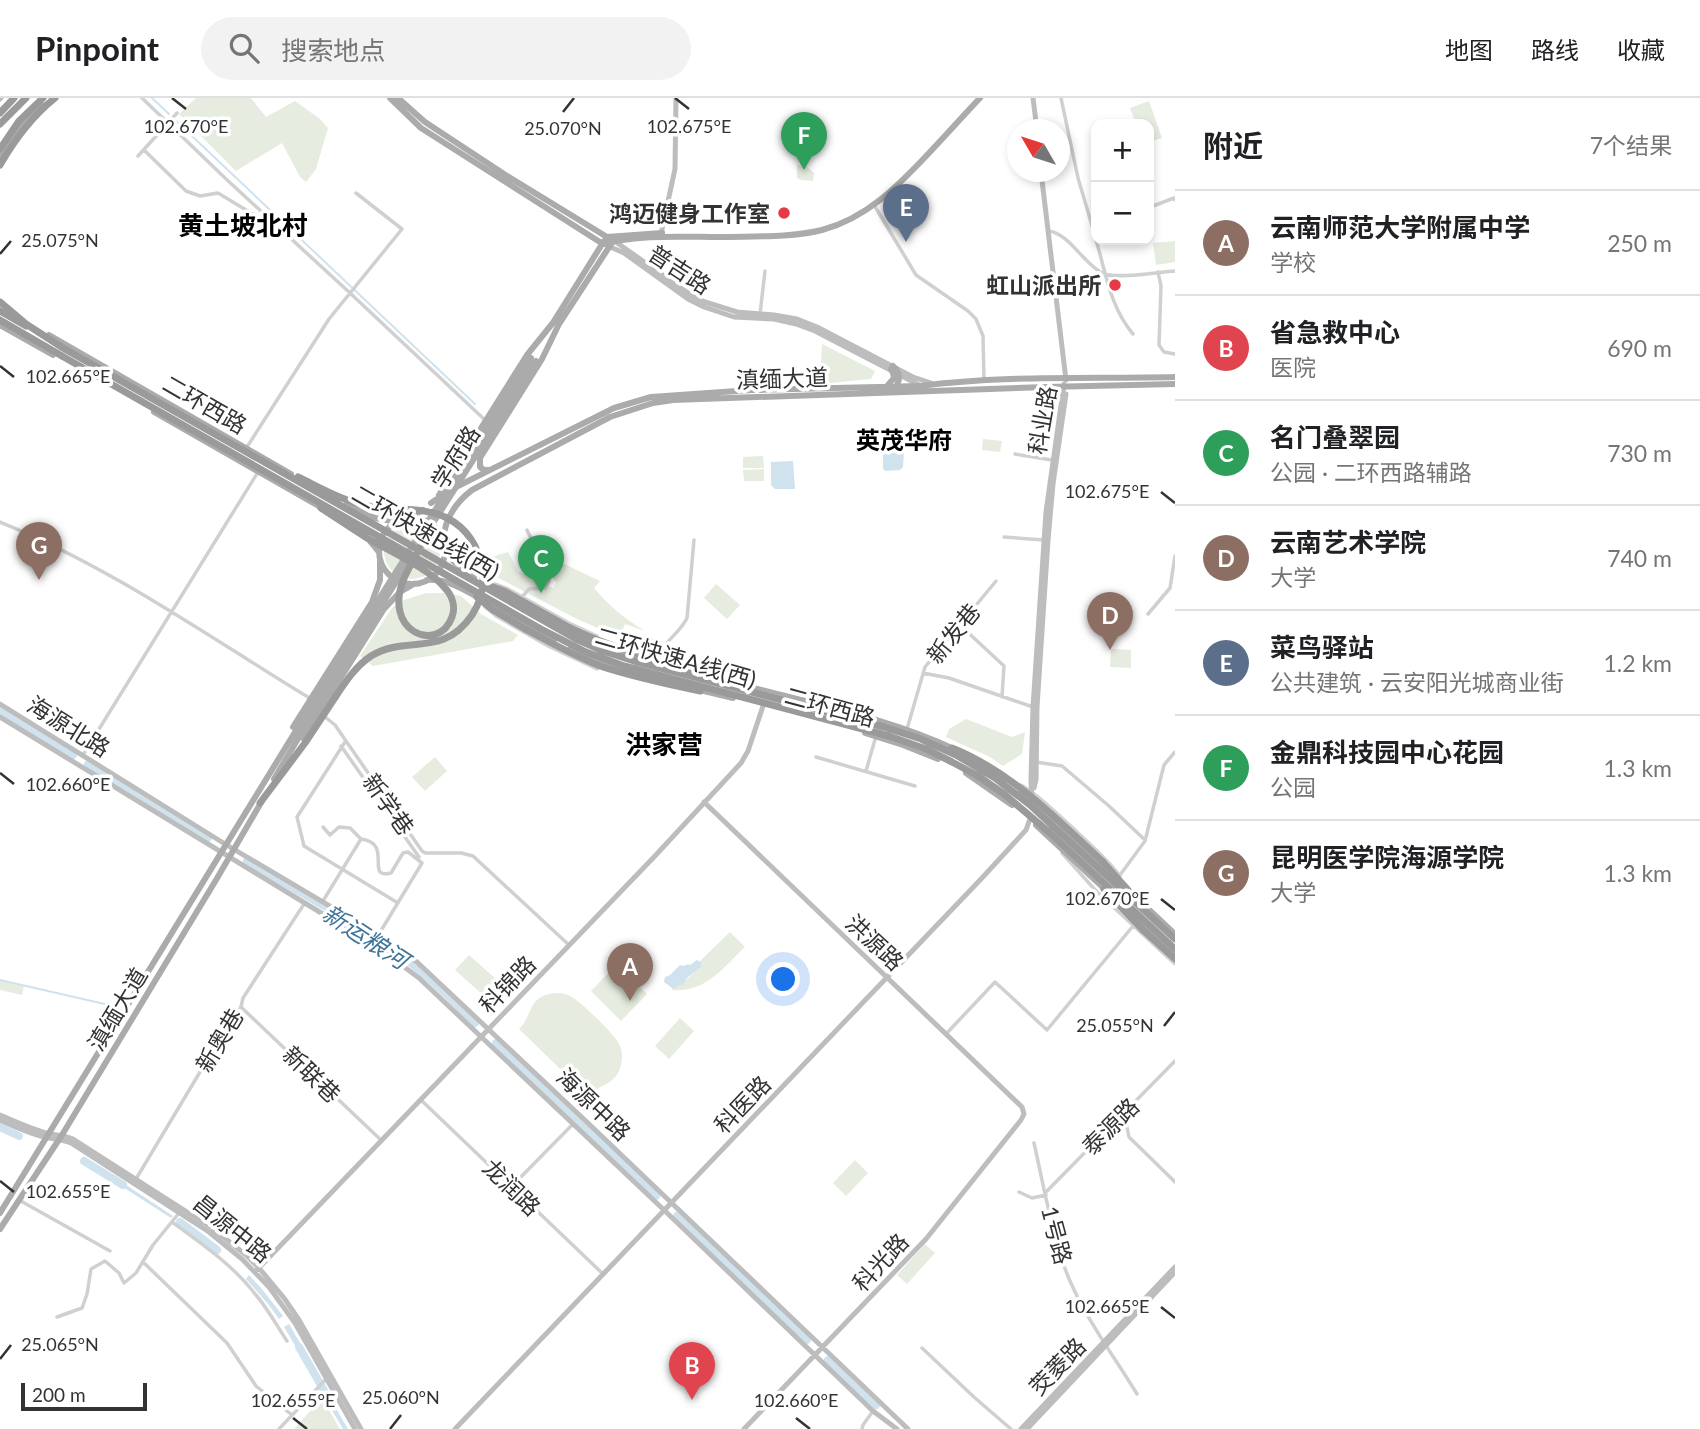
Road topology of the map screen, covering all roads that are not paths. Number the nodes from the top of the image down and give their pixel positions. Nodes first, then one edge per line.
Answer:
1 (14, 98) edge
2 (26, 98) edge
3 (43, 98) edge
4 (52, 98) edge
5 (142, 98) edge
6 (390, 98) edge
7 (398, 98) edge
8 (676, 98) edge
9 (980, 98) edge
10 (1033, 98) edge
11 (1061, 98) edge
12 (0, 107) edge
13 (0, 113) edge
14 (177, 113) dead end
15 (1036, 119) edge
16 (3, 123) edge
17 (167, 123) junction
18 (0, 130) edge
19 (1, 147) edge
20 (144, 150) junction
21 (138, 156) dead end
22 (0, 158) edge
23 (0, 165) edge
24 (1042, 182) edge
25 (356, 193) dead end
26 (1175, 200) edge
27 (254, 205) junction
28 (874, 205) junction
29 (1154, 206) edge
30 (249, 212) junction
31 (1091, 223) edge
32 (1049, 231) junction
33 (284, 233) dead end
34 (662, 235) junction
35 (608, 242) junction
36 (1098, 245) edge
37 (765, 271) dead end
38 (1175, 271) edge
39 (1158, 272) junction
40 (1107, 275) junction
41 (352, 291) junction
42 (0, 307) edge
43 (760, 314) junction
44 (0, 320) edge
45 (558, 320) junction
46 (1133, 334) dead end
47 (1175, 354) edge
48 (533, 359) junction
49 (892, 368) junction
50 (899, 374) junction
51 (1175, 377) edge
52 (1066, 378) junction
53 (984, 381) junction
54 (940, 383) junction
55 (1175, 384) edge
56 (897, 386) junction
57 (920, 386) junction
58 (1065, 386) junction
59 (887, 389) junction
60 (940, 391) junction
61 (486, 421) junction
62 (472, 442) junction
63 (247, 450) junction
64 (485, 450) junction
65 (1015, 454) dead end
66 (1052, 460) junction
67 (491, 470) junction
68 (258, 472) junction
69 (290, 486) junction
70 (344, 503) junction
71 (431, 503) junction
72 (336, 517) junction
73 (410, 518) junction
74 (0, 522) edge
75 (397, 522) junction
76 (527, 530) dead end
77 (425, 537) junction
78 (1004, 537) dead end
79 (694, 540) dead end
80 (1044, 540) junction
81 (444, 545) junction
82 (379, 552) junction
83 (1175, 557) edge
84 (380, 561) junction
85 (428, 580) junction
86 (996, 581) dead end
87 (414, 584) junction
88 (485, 584) junction
89 (477, 597) junction
90 (522, 597) junction
91 (373, 599) junction
92 (387, 607) junction
93 (172, 612) junction
94 (1148, 614) dead end
95 (960, 625) junction
96 (655, 659) junction
97 (923, 673) junction
98 (1002, 697) junction
99 (311, 699) junction
100 (780, 699) junction
101 (0, 704) edge
102 (760, 704) junction
103 (1033, 707) junction
104 (322, 714) junction
105 (0, 717) edge
106 (302, 726) junction
107 (906, 730) junction
108 (876, 736) junction
109 (914, 737) junction
110 (345, 741) junction
111 (341, 746) junction
112 (1175, 752) edge
113 (83, 755) junction
114 (816, 757) dead end
115 (1036, 762) junction
116 (866, 771) junction
117 (997, 775) junction
118 (915, 786) dead end
119 (1032, 793) junction
120 (257, 802) junction
121 (704, 802) junction
122 (1032, 802) junction
123 (1031, 821) junction
124 (323, 827) dead end
125 (1047, 836) junction
126 (360, 839) junction
127 (1145, 841) junction
128 (225, 844) junction
129 (233, 849) junction
130 (422, 851) junction
131 (220, 852) junction
132 (229, 856) junction
133 (418, 859) junction
134 (342, 869) junction
135 (1120, 876) junction
136 (1128, 890) junction
137 (323, 901) junction
138 (305, 903) junction
139 (398, 903) junction
140 (1133, 926) junction
141 (379, 934) junction
142 (1175, 936) edge
143 (569, 945) junction
144 (1175, 957) edge
145 (887, 976) junction
146 (241, 1007) junction
147 (489, 1029) junction
148 (946, 1034) junction
149 (481, 1037) junction
150 (1175, 1061) edge
151 (421, 1100) junction
152 (1022, 1107) joint
153 (1124, 1113) junction
154 (0, 1115) edge
155 (0, 1120) edge
156 (573, 1124) junction
157 (49, 1136) junction
158 (60, 1137) junction
159 (382, 1141) junction
160 (1034, 1143) dead end
161 (136, 1179) junction
162 (1175, 1182) edge
163 (512, 1186) junction
164 (1019, 1192) dead end
165 (1046, 1194) junction
166 (19, 1200) junction
167 (672, 1203) junction
168 (664, 1210) junction
169 (0, 1213) edge
170 (179, 1213) junction
171 (172, 1222) junction
172 (0, 1229) edge
173 (110, 1251) dead end
174 (143, 1262) junction
175 (1175, 1266) edge
176 (257, 1270) junction
177 (1175, 1272) edge
178 (603, 1274) junction
179 (57, 1317) dead end
180 (287, 1342) dead end
181 (1106, 1343) junction
182 (823, 1347) junction
183 (922, 1348) dead end
184 (814, 1356) junction
185 (329, 1377) junction
186 (1137, 1394) dead end
187 (873, 1411) junction
188 (292, 1415) junction
189 (279, 1429) edge
190 (355, 1429) edge
191 (361, 1429) edge
192 (455, 1429) edge
193 (744, 1429) edge
194 (862, 1429) edge
195 (897, 1429) edge
196 (908, 1429) edge
197 (1011, 1429) edge
198 (1021, 1429) edge
199 (1027, 1429) edge

1 - 13 highway, bridge
2 - 16 highway, bridge
3 - 19 highway
4 - 22 main road
4 - 23 highway
5 - 17 street
6 - 35 main road, 普吉路
7 - 35 main road, 普吉路
8 - 34 street
9 - 28 main road
10 - 15 street
11 - 31 street
12 - 16 street
14 - 17 street
16 - 18 main road
17 - 20 street
17 - 27 street
20 - 21 street
20 - 30 street
24 - 32 street, 科业路
25 - 41 street
26 - 29 street
27 - 30 street
27 - 41 street
28 - 34 main road
28 - 53 street
30 - 33 street
32 - 40 street
32 - 52 street, 科业路
34 - 35 main road
35 - 43 street, 普吉路
35 - 45 main road, 学府路
35 - 49 street, 普吉路
36 - 40 street
37 - 43 street
38 - 39 street
39 - 40 street
39 - 47 street
40 - 46 street
41 - 61 street
41 - 63 street
42 - 63 main road, 二环西路
42 - 63 highway, 二环快速B线(西), bridge
43 - 49 street, 普吉路
44 - 68 main road, 二环西路
44 - 69 highway, 二环快速A线(西), bridge
45 - 48 main road, 学府路
45 - 61 main road, 学府路
45 - 64 main road
48 - 77 main road, 学府路, bridge
48 - 106 main road, 学府路, bridge
49 - 50 main road
49 - 54 street, 普吉路
49 - 59 main road
50 - 56 main road
50 - 57 street
51 - 52 main road, 滇缅大道
52 - 53 main road, 滇缅大道
52 - 58 street, 科业路
53 - 54 main road, 滇缅大道
54 - 57 main road, 滇缅大道
55 - 58 main road, 滇缅大道
56 - 57 main road, 滇缅大道
56 - 59 main road, 滇缅大道
57 - 60 street
58 - 60 main road, 滇缅大道
58 - 66 street, 科业路
58 - 115 street, 科业路
59 - 60 main road, 滇缅大道
59 - 67 main road, 滇缅大道
59 - 81 main road, 滇缅大道
61 - 62 main road, 学府路
62 - 64 main road
62 - 71 main road, 学府路
63 - 70 main road, 二环西路
63 - 100 highway, 二环快速B线(西), bridge
63 - 104 highway, bridge
64 - 67 main road
65 - 66 street
66 - 80 street, 科业路
67 - 71 main road, 滇缅大道
68 - 72 main road, 二环西路
68 - 93 street
69 - 77 highway, bridge
69 - 102 highway, 二环快速A线(西), bridge
70 - 72 main road
70 - 75 main road, 二环西路
71 - 73 main road, 学府路
72 - 82 main road, 二环西路
73 - 75 main road
73 - 81 main road
74 - 93 street
75 - 82 main road
76 - 90 street
77 - 106 main road, 学府路, bridge
78 - 80 street
79 - 96 street
80 - 103 street, 科业路
81 - 85 main road
81 - 88 main road, 二环西路
82 - 84 main road
83 - 94 street
84 - 87 main road
84 - 91 main road, 滇缅大道
85 - 87 main road
85 - 89 main road, 二环西路
86 - 95 street, 新发巷
87 - 92 main road
88 - 89 main road
88 - 90 street
88 - 96 main road, 二环西路
88 - 100 highway, bridge
89 - 102 main road, 二环西路
89 - 102 highway, bridge
90 - 96 street
91 - 92 main road
91 - 99 main road, 滇缅大道
92 - 104 main road
93 - 99 street
93 - 113 street
95 - 97 street, 新发巷
95 - 98 street
96 - 107 main road, 二环西路
97 - 98 street
97 - 107 street, 新发巷
98 - 103 street
99 - 120 main road, 滇缅大道
100 - 109 highway, 二环快速B线(西), bridge
101 - 113 street, 海源北路
102 - 108 main road, 二环西路
102 - 121 street, 科锦路
102 - 144 highway, 二环快速A线(西), bridge
103 - 119 street, 科业路
104 - 110 street, 新学巷
104 - 120 highway
105 - 131 street, 海源北路
106 - 120 main road, 滇缅大道
107 - 117 main road, 二环西路
108 - 116 street
108 - 123 main road, 二环西路
109 - 136 highway, bridge
109 - 142 highway, 二环快速B线(西), bridge
110 - 111 street
110 - 130 street, 新学巷
111 - 133 street
111 - 134 street
112 - 127 street
113 - 128 street, 海源北路
114 - 116 street
115 - 119 street, 科业路
115 - 127 street
116 - 118 street
117 - 119 street
117 - 122 main road, 二环西路
119 - 122 street
119 - 135 street
120 - 128 main road, 滇缅大道
120 - 129 main road, 滇缅大道
121 - 143 street, 科锦路
121 - 145 street, 洪源路
122 - 123 street
122 - 136 main road, 二环西路
123 - 125 main road, 二环西路
123 - 145 street, 科医路
124 - 126 street
125 - 140 street
125 - 144 main road, 二环西路
126 - 133 street
126 - 134 street
127 - 135 street
128 - 129 street, 海源中路
128 - 131 main road, 滇缅大道
129 - 132 main road, 滇缅大道
129 - 137 street, 海源中路
130 - 133 street
130 - 143 street, 新学巷
131 - 132 street, 海源中路
131 - 157 main road, 滇缅大道
132 - 138 street, 海源中路
132 - 158 main road, 滇缅大道
133 - 139 street
134 - 137 street
134 - 139 street
135 - 136 street
136 - 142 main road, 二环西路
137 - 141 street, 海源中路
138 - 146 street, 新奥巷
138 - 149 street, 海源中路
139 - 141 street
140 - 144 street
140 - 148 street
141 - 147 street, 海源中路
143 - 147 street, 科锦路
145 - 148 street, 洪源路
145 - 167 street, 科医路
146 - 159 street, 新联巷
146 - 161 street, 新奥巷
147 - 149 street, 科锦路
147 - 167 street, 海源中路
148 - 152 street, 洪源路
149 - 151 street, 科锦路
149 - 156 street, 海源中路
150 - 153 street, 泰源路
151 - 159 street, 科锦路
151 - 163 street, 龙润路
152 - 182 street, 科光路
153 - 162 street
153 - 165 street, 泰源路
154 - 157 street
155 - 157 street
156 - 163 street
156 - 168 street, 海源中路
157 - 158 street
157 - 169 main road, 滇缅大道
158 - 161 street, 昌源中路
158 - 166 main road, 滇缅大道
158 - 170 street, 昌源中路
159 - 176 street, 科锦路
160 - 165 street, 1号路
161 - 176 street, 昌源中路
163 - 178 street, 龙润路
164 - 165 street
165 - 181 street, 1号路
166 - 172 main road, 滇缅大道
166 - 173 street
167 - 168 street, 科医路
167 - 182 street, 海源中路
168 - 178 street, 科医路
168 - 184 street, 海源中路
170 - 171 street
170 - 176 street, 昌源中路
171 - 174 street
171 - 180 street
174 - 179 street
174 - 188 street
175 - 181 street, 茭菱路
176 - 185 street, 昌源中路
177 - 181 street, 茭菱路
178 - 192 street, 科医路
181 - 186 street, 1号路
181 - 198 street, 茭菱路
181 - 199 street, 茭菱路
182 - 184 street, 科光路
182 - 196 street, 海源中路
183 - 197 street
184 - 187 street, 海源中路
184 - 193 street, 科光路
185 - 188 street
185 - 190 street, 昌源中路
185 - 191 street, 昌源中路
187 - 194 street
187 - 195 street, 海源中路
188 - 189 street

